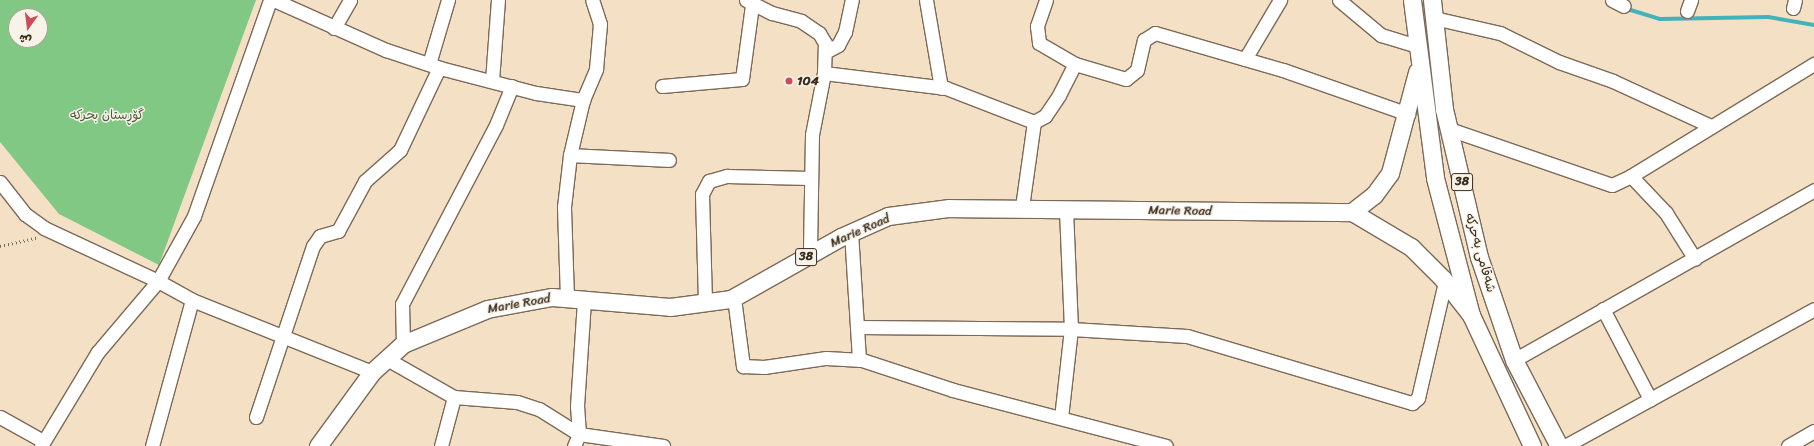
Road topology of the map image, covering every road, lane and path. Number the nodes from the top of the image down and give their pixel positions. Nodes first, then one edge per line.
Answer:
1 (270, 0) edge
2 (274, 0) edge
3 (350, 0) edge
4 (448, 0) edge
5 (498, 0) edge
6 (592, 0) edge
7 (852, 0) edge
8 (926, 0) edge
9 (1046, 0) edge
10 (1280, 0) edge
11 (1338, 0) edge
12 (1412, 0) edge
13 (1432, 0) edge
14 (1612, 0) edge
15 (749, 3) edge
16 (1624, 6) dead end
17 (1434, 18) junction
18 (334, 28) junction
19 (825, 52) junction
20 (1419, 53) junction
21 (1245, 59) junction
22 (1075, 64) junction
23 (434, 66) junction
24 (1812, 70) edge
25 (824, 73) junction
26 (492, 81) junction
27 (512, 86) junction
28 (662, 86) dead end
29 (941, 88) junction
30 (583, 100) junction
31 (1408, 114) junction
32 (1034, 122) junction
33 (1711, 126) junction
34 (1449, 129) junction
35 (570, 155) junction
36 (669, 160) dead end
37 (1631, 176) junction
38 (809, 178) junction
39 (0, 182) edge
40 (1814, 190) edge
41 (1022, 207) junction
42 (1066, 208) junction
43 (1352, 212) junction
44 (851, 232) junction
45 (56, 234) junction
46 (0, 246) edge
47 (810, 255) junction
48 (1695, 259) junction
49 (158, 281) junction
50 (1445, 282) junction
51 (567, 298) junction
52 (734, 298) junction
53 (192, 300) junction
54 (584, 300) junction
55 (704, 302) junction
56 (1602, 309) junction
57 (1814, 309) edge
58 (1471, 315) junction
59 (857, 327) junction
60 (1071, 329) junction
61 (281, 336) junction
62 (403, 344) junction
63 (387, 359) junction
64 (859, 360) junction
65 (1514, 360) junction
66 (372, 372) junction
67 (454, 397) junction
68 (1650, 399) junction
69 (0, 417) edge
70 (256, 417) dead end
71 (1060, 418) junction
72 (1814, 431) edge
73 (579, 434) junction
74 (42, 443) edge
75 (152, 446) edge
76 (318, 446) edge
77 (442, 446) edge
78 (574, 446) edge
79 (662, 446) edge
80 (1166, 446) edge
81 (1532, 446) edge
82 (1559, 446) edge
83 (1564, 446) edge
84 (1788, 446) edge

1 - 49 street
2 - 18 street
3 - 18 street
4 - 23 street
5 - 26 street
6 - 30 street
7 - 19 street
8 - 29 street
9 - 22 street
10 - 21 street
11 - 20 street
12 - 20 main road, شەقامی بەحرکە / 38
13 - 17 main road, شەقامی بەحرکە / 38
14 - 16 street
15 - 19 street
15 - 28 street
17 - 33 street
17 - 34 main road, شەقامی بەحرکە / 38
18 - 23 street
19 - 25 street
20 - 31 main road, 38
20 - 58 main road, شەقامی بەحرکە / 38
21 - 22 street
21 - 31 street
22 - 32 street
23 - 26 street
23 - 61 street
24 - 33 street
25 - 29 street
25 - 38 street
26 - 27 street
27 - 30 street
27 - 62 street
29 - 32 street
30 - 35 street
31 - 43 main road, 38
32 - 41 street
33 - 37 street
34 - 37 street
34 - 65 main road, شەقامی بەحرکە / 38
35 - 36 street
35 - 51 street
37 - 48 street
38 - 47 street
38 - 55 street
39 - 45 street
40 - 48 street
41 - 42 main road, Marie Road / 38
41 - 44 main road, Marie Road / 38
42 - 43 main road, Marie Road / 38
42 - 60 street
43 - 50 main road, 38
44 - 47 main road, Marie Road / 38
44 - 59 street
45 - 46 path
45 - 49 street
47 - 52 main road, Marie Road / 38
48 - 56 street
49 - 53 street
49 - 74 street
50 - 58 main road, 38
50 - 60 street
51 - 54 main road, Marie Road / 38
51 - 62 main road, Marie Road / 38
52 - 55 main road, Marie Road / 38
52 - 64 street
53 - 61 street
53 - 75 street
54 - 55 main road, Marie Road / 38
54 - 73 street
56 - 65 street
56 - 68 street
57 - 68 street
58 - 81 main road, شەقامی بەحرکە / 38
59 - 60 street
59 - 64 street
60 - 71 street
61 - 66 street
61 - 70 street
62 - 63 main road, Marie Road / 38
63 - 66 main road, Marie Road / 38
63 - 67 street
64 - 71 street
65 - 82 main road, شەقامی بەحرکە / 38
66 - 76 main road, Marie Road / 38
67 - 73 street
67 - 77 street
68 - 83 street
69 - 74 street
71 - 80 street
72 - 84 street
73 - 78 street
73 - 79 street

